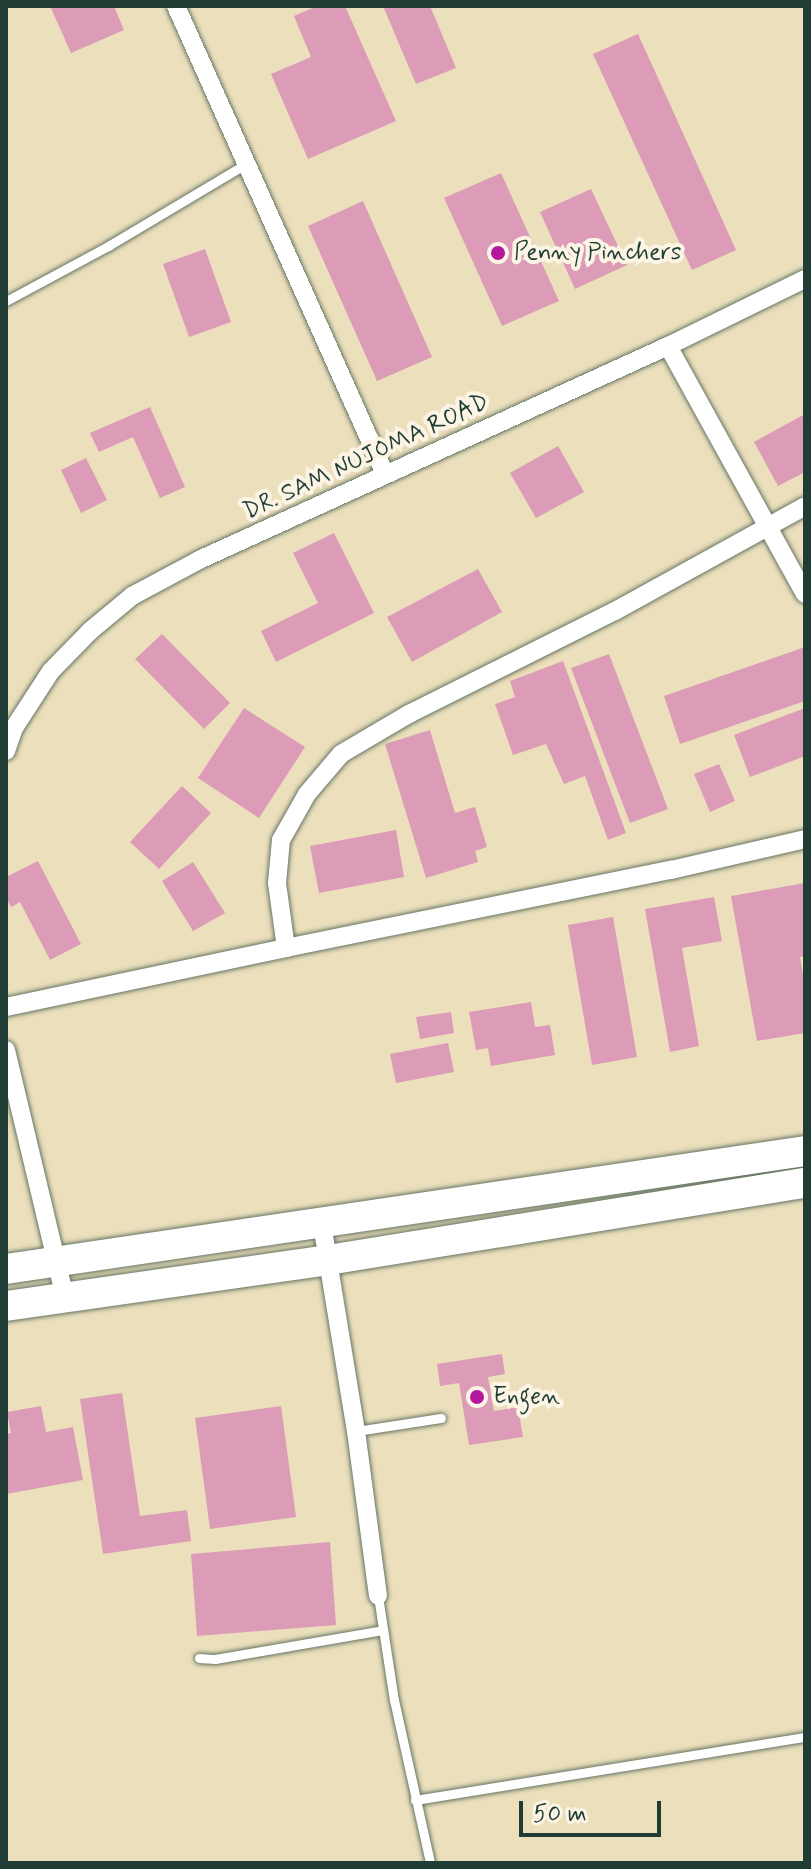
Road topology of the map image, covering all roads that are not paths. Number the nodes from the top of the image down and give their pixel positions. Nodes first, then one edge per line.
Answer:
1 (176, 6) edge
2 (244, 165) junction
3 (805, 279) edge
4 (6, 301) edge
5 (668, 346) junction
6 (385, 474) junction
7 (805, 506) edge
8 (767, 528) junction
9 (805, 594) edge
10 (6, 751) edge
11 (805, 839) edge
12 (286, 948) junction
13 (6, 1007) edge
14 (6, 1050) edge
15 (805, 1151) edge
16 (805, 1183) edge
17 (322, 1224) junction
18 (328, 1260) junction
19 (58, 1262) junction
20 (6, 1269) edge
21 (65, 1298) junction
22 (6, 1306) edge
23 (441, 1418) dead end
24 (356, 1431) junction
25 (378, 1596) joint
26 (383, 1630) junction
27 (199, 1658) dead end
28 (805, 1737) edge
29 (415, 1800) junction
30 (430, 1863) edge

1 - 2 street
2 - 4 lane
2 - 6 street
3 - 5 street, DR. SAM NUJOMA ROAD
5 - 6 street, DR. SAM NUJOMA ROAD
5 - 8 street
6 - 10 street, DR. SAM NUJOMA ROAD
7 - 8 street
8 - 9 street
8 - 12 street
11 - 12 street
12 - 13 street
14 - 19 street
15 - 17 main road
16 - 18 main road
17 - 18 street
17 - 19 main road
18 - 21 main road
18 - 24 street
19 - 20 main road
19 - 21 street
21 - 22 main road
23 - 24 lane
24 - 25 street
25 - 26 lane
26 - 27 lane
26 - 29 lane
28 - 29 lane
29 - 30 lane

